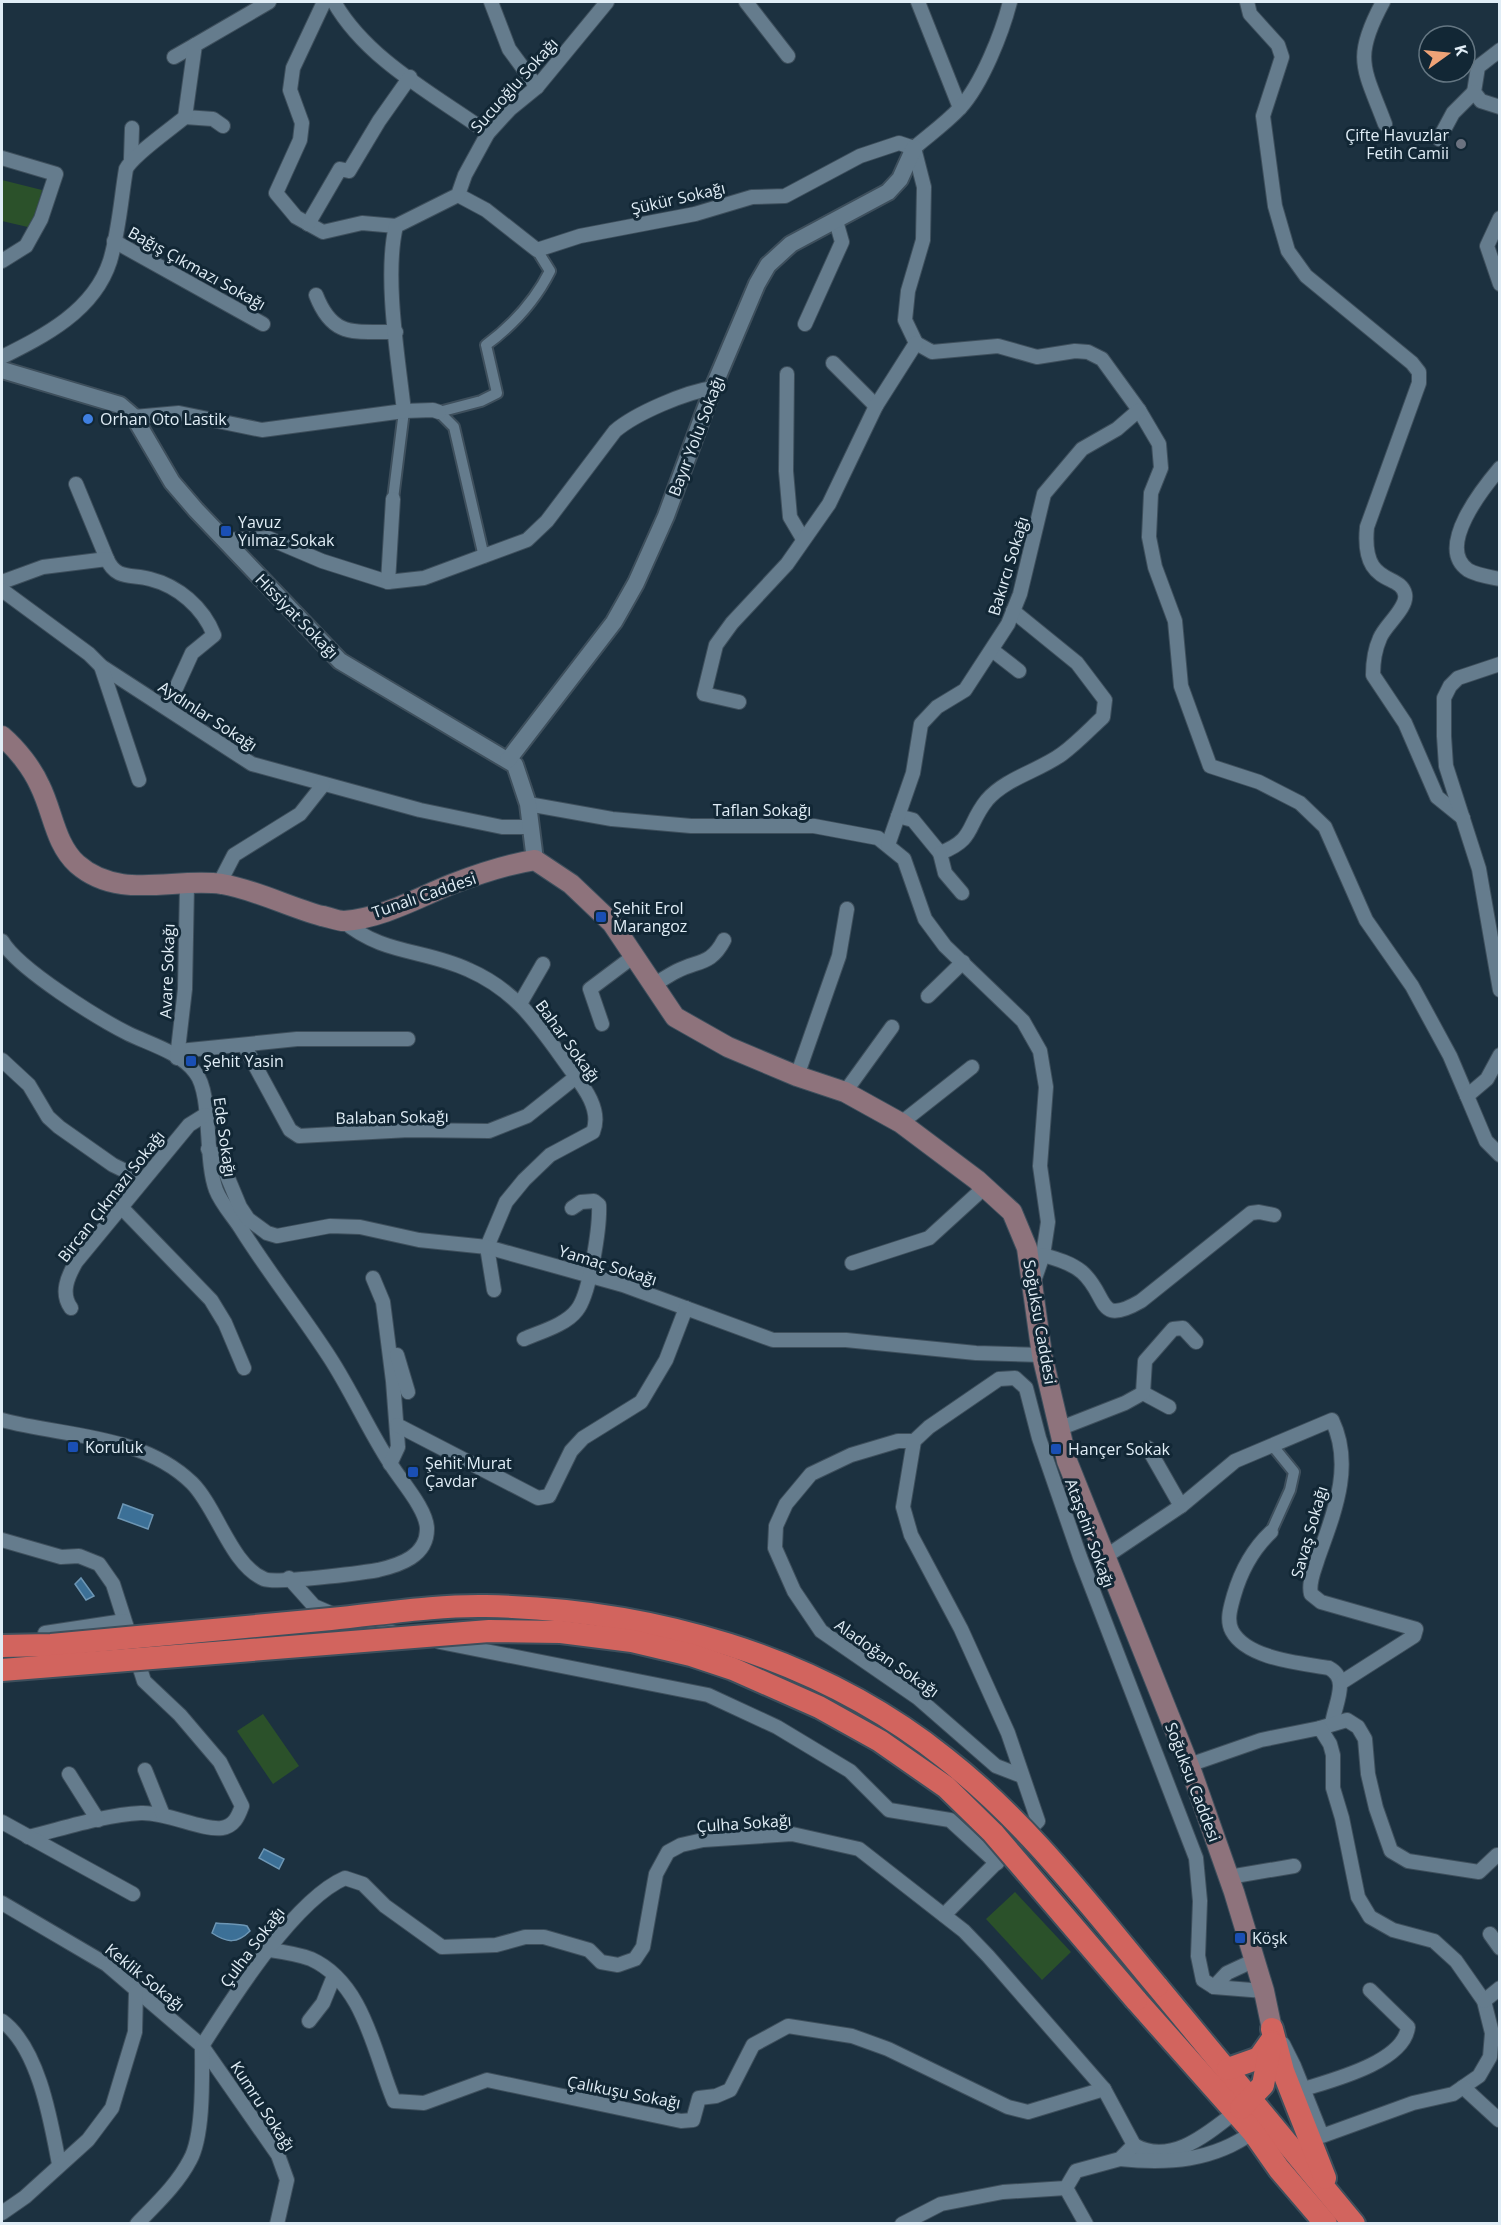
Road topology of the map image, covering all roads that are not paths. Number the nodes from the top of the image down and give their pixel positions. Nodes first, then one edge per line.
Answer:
1 (269, 2) edge
2 (324, 2) edge
3 (334, 2) edge
4 (491, 2) edge
5 (607, 2) edge
6 (746, 2) edge
7 (918, 2) edge
8 (1010, 2) edge
9 (1247, 2) edge
10 (1383, 2) edge
11 (195, 45) junction
12 (1500, 50) edge
13 (788, 56) dead end
14 (174, 57) dead end
15 (410, 77) junction
16 (537, 87) junction
17 (1474, 92) junction
18 (1500, 107) edge
19 (960, 108) junction
20 (185, 117) junction
21 (1385, 124) dead end
22 (223, 126) dead end
23 (132, 128) dead end
24 (488, 133) junction
25 (1440, 139) dead end
26 (914, 148) junction
27 (2, 159) edge
28 (131, 159) junction
29 (458, 195) junction
30 (1500, 218) edge
31 (836, 221) junction
32 (308, 224) junction
33 (396, 226) junction
34 (114, 241) junction
35 (537, 250) junction
36 (2, 261) edge
37 (1500, 284) edge
38 (316, 295) dead end
39 (263, 324) dead end
40 (805, 324) dead end
41 (396, 332) junction
42 (916, 343) junction
43 (2, 357) edge
44 (833, 363) dead end
45 (2, 370) edge
46 (787, 374) dead end
47 (713, 388) junction
48 (876, 406) junction
49 (1139, 410) junction
50 (404, 411) junction
51 (439, 412) junction
52 (135, 417) junction
53 (1500, 468) edge
54 (76, 483) dead end
55 (393, 499) joint
56 (225, 540) junction
57 (803, 540) junction
58 (484, 557) junction
59 (107, 559) junction
60 (1500, 579) edge
61 (2, 582) edge
62 (388, 582) junction
63 (2, 590) edge
64 (1013, 611) junction
65 (992, 650) junction
66 (1500, 664) edge
67 (101, 666) junction
68 (1019, 671) dead end
69 (739, 702) dead end
70 (167, 708) junction
71 (2, 736) edge
72 (508, 760) junction
73 (139, 780) dead end
74 (324, 785) junction
75 (528, 804) junction
76 (898, 816) junction
77 (1463, 818) junction
78 (531, 826) junction
79 (888, 845) junction
80 (940, 853) junction
81 (535, 860) junction
82 (219, 884) junction
83 (187, 885) junction
84 (962, 893) dead end
85 (847, 909) dead end
86 (343, 921) junction
87 (724, 940) dead end
88 (2, 941) edge
89 (634, 956) junction
90 (963, 962) junction
91 (543, 964) dead end
92 (652, 986) junction
93 (1500, 990) edge
94 (927, 996) dead end
95 (521, 1002) junction
96 (602, 1024) dead end
97 (892, 1027) dead end
98 (408, 1039) dead end
99 (244, 1045) junction
100 (178, 1054) junction
101 (1500, 1055) edge
102 (2, 1059) edge
103 (972, 1067) dead end
104 (797, 1076) junction
105 (576, 1077) junction
106 (845, 1092) junction
107 (1467, 1096) junction
108 (205, 1115) junction
109 (901, 1123) junction
110 (208, 1149) junction
111 (1500, 1155) edge
112 (142, 1179) junction
113 (986, 1186) junction
114 (122, 1208) junction
115 (572, 1208) dead end
116 (1274, 1215) dead end
117 (487, 1247) junction
118 (1043, 1255) junction
119 (852, 1263) dead end
120 (588, 1275) junction
121 (373, 1278) dead end
122 (1034, 1281) junction
123 (494, 1290) dead end
124 (71, 1308) dead end
125 (686, 1308) junction
126 (387, 1330) junction
127 (524, 1339) dead end
128 (1196, 1342) dead end
129 (1042, 1356) junction
130 (244, 1368) dead end
131 (408, 1392) dead end
132 (1143, 1393) junction
133 (1169, 1407) dead end
134 (2, 1420) edge
135 (397, 1425) junction
136 (1061, 1428) junction
137 (914, 1441) junction
138 (1272, 1446) junction
139 (1148, 1448) dead end
140 (390, 1464) junction
141 (1181, 1506) junction
142 (1271, 1532) joint
143 (2, 1540) edge
144 (1105, 1557) junction
145 (289, 1578) junction
146 (124, 1621) junction
147 (45, 1634) dead end
148 (2, 1646) edge
149 (2, 1670) edge
150 (1342, 1682) junction
151 (1326, 1726) junction
152 (1189, 1765) junction
153 (145, 1770) dead end
154 (69, 1774) dead end
155 (1022, 1776) junction
156 (163, 1815) junction
157 (98, 1820) junction
158 (2, 1822) edge
159 (28, 1837) junction
160 (1497, 1855) dead end
161 (997, 1863) junction
162 (1294, 1866) dead end
163 (1229, 1877) junction
164 (133, 1894) dead end
165 (2, 1903) edge
166 (944, 1915) junction
167 (1490, 1934) dead end
168 (1500, 1948) edge
169 (270, 1950) junction
170 (1255, 1960) junction
171 (334, 1976) junction
172 (1214, 1987) junction
173 (1500, 1988) edge
174 (136, 1990) junction
175 (1370, 1990) dead end
176 (1264, 1991) junction
177 (1484, 2001) junction
178 (2, 2021) edge
179 (309, 2021) dead end
180 (1272, 2035) junction
181 (201, 2046) junction
182 (1228, 2069) junction
183 (1283, 2071) junction
184 (1463, 2087) junction
185 (1104, 2089) junction
186 (1304, 2089) junction
187 (1243, 2106) junction
188 (1499, 2120) edge
189 (1260, 2125) junction
190 (1322, 2136) junction
191 (1134, 2145) junction
192 (1120, 2159) junction
193 (58, 2164) junction
194 (1066, 2187) junction
195 (1333, 2199) junction
196 (2, 2213) edge
197 (1353, 2222) edge
198 (137, 2223) edge
199 (277, 2223) edge
200 (902, 2223) edge
201 (1086, 2223) edge
202 (1326, 2223) edge

1 - 11 street
2 - 32 street
3 - 15 street
4 - 16 street
5 - 16 street, Sucuoğlu Sokağı
6 - 13 street
7 - 19 street
8 - 19 street
9 - 77 street
10 - 21 street
11 - 14 street
11 - 20 street
12 - 17 street
15 - 24 street
15 - 32 street
16 - 24 street, Sucuoğlu Sokağı
17 - 18 street
17 - 25 street
19 - 26 street
20 - 22 street
20 - 28 street
23 - 28 street
24 - 29 street, Sucuoğlu Sokağı
26 - 31 street, Bayır Yolu Sokağı
26 - 35 street, Şükür Sokağı
26 - 42 street
27 - 36 street
28 - 34 street
29 - 33 street
29 - 35 street
30 - 37 street
31 - 40 street
31 - 47 street, Bayır Yolu Sokağı
32 - 33 street
33 - 41 street
34 - 39 street, Bağış Çıkmazı Sokağı
34 - 43 street
35 - 51 street
38 - 41 street
41 - 50 street
42 - 48 street
42 - 49 street
44 - 48 street
45 - 52 street, Hissiyat Sokağı
46 - 57 street
47 - 58 street
47 - 72 street, Bayır Yolu Sokağı
48 - 57 street
49 - 64 street, Bakırcı Sokağı
49 - 107 street
50 - 51 street
50 - 52 street
50 - 55 street
51 - 58 street
52 - 56 street, Hissiyat Sokağı
53 - 60 street
54 - 59 street
55 - 62 street
56 - 62 street
56 - 72 street, Hissiyat Sokağı
57 - 69 street
58 - 62 street
59 - 61 street
59 - 70 street
63 - 67 street, Aydınlar Sokağı
64 - 65 street, Bakırcı Sokağı
64 - 80 street
65 - 68 street
65 - 76 street, Bakırcı Sokağı
66 - 77 street
67 - 70 street, Aydınlar Sokağı
67 - 73 street
70 - 74 street, Aydınlar Sokağı
71 - 83 main road, Tunalı Caddesi
72 - 75 street, Hissiyat Sokağı
74 - 78 street, Aydınlar Sokağı
74 - 82 street
75 - 78 street, Hissiyat Sokağı
75 - 79 street, Taflan Sokağı
76 - 79 street, Bakırcı Sokağı
76 - 80 street
77 - 93 street
78 - 81 street, Hissiyat Sokağı
79 - 90 street, Taflan Sokağı
80 - 84 street
81 - 86 main road, Tunalı Caddesi
81 - 89 main road, Soğuksu Caddesi
82 - 83 main road, Tunalı Caddesi
82 - 86 main road, Tunalı Caddesi
83 - 100 street, Avare Sokağı
85 - 104 street
86 - 95 street, Bahar Sokağı
87 - 92 street
88 - 100 street, Ede Sokağı
89 - 92 main road, Soğuksu Caddesi
89 - 96 street
90 - 94 street
90 - 118 street, Taflan Sokağı
91 - 95 street
92 - 104 main road, Soğuksu Caddesi
95 - 105 street, Bahar Sokağı
97 - 106 street
98 - 99 street
99 - 100 street
99 - 105 street, Balaban Sokağı
100 - 108 street, Ede Sokağı
101 - 107 street
102 - 112 street
103 - 109 street
104 - 106 main road, Soğuksu Caddesi
105 - 117 street, Bahar Sokağı
106 - 109 main road, Soğuksu Caddesi
107 - 111 street
108 - 110 street, Ede Sokağı
108 - 112 street, Bircan Çıkmazı Sokağı
109 - 113 main road, Soğuksu Caddesi
110 - 117 street, Yamaç Sokağı
110 - 140 street, Ede Sokağı
112 - 114 street, Bircan Çıkmazı Sokağı
113 - 119 street
113 - 122 main road, Soğuksu Caddesi
114 - 124 street, Bircan Çıkmazı Sokağı
114 - 130 street
115 - 120 street
116 - 118 street
117 - 120 street, Yamaç Sokağı
117 - 123 street
118 - 122 street, Taflan Sokağı
120 - 125 street, Yamaç Sokağı
120 - 127 street
121 - 126 street
122 - 129 main road, Soğuksu Caddesi
125 - 129 street, Yamaç Sokağı
125 - 135 street
126 - 131 street
126 - 135 street
128 - 132 street
129 - 136 main road, Soğuksu Caddesi
132 - 133 street
132 - 136 street
134 - 145 street, Ede Sokağı
135 - 140 street
136 - 144 main road, Soğuksu Caddesi
137 - 155 street
137 - 155 street, Aladoğan Sokağı
137 - 172 street, Ataşehir Sokağı
138 - 141 street
138 - 142 street
138 - 150 street, Savaş Sokağı
139 - 141 street
140 - 145 street, Ede Sokağı
141 - 144 street
142 - 150 street
143 - 146 street
144 - 152 main road, Soğuksu Caddesi
145 - 161 street
146 - 147 street
146 - 156 street
148 - 182 highway, bridge
149 - 187 highway, bridge
150 - 151 street
151 - 152 street
151 - 160 street
151 - 177 street
152 - 163 main road, Soğuksu Caddesi
153 - 156 street
154 - 157 street
155 - 161 street
156 - 157 street
157 - 159 street
158 - 159 street
159 - 164 street
161 - 166 street
162 - 163 street
163 - 170 main road, Soğuksu Caddesi
165 - 174 street, Keklik Sokağı
166 - 169 street, Çulha Sokağı
166 - 185 street, Çulha Sokağı
167 - 168 street
169 - 171 street, Çalıkuşu Sokağı
169 - 181 street, Çulha Sokağı
170 - 172 street
170 - 176 main road, Soğuksu Caddesi
171 - 179 street
171 - 185 street, Çalıkuşu Sokağı
172 - 176 street
173 - 177 street
174 - 181 street, Keklik Sokağı
174 - 193 street
175 - 186 street
176 - 180 main road, Soğuksu Caddesi
177 - 184 street
178 - 193 street
180 - 182 highway
180 - 183 highway
180 - 186 street, Soğuksu Caddesi
180 - 187 highway
181 - 198 street
181 - 199 street, Kumru Sokağı
182 - 187 highway
183 - 189 highway
183 - 195 highway
184 - 188 street
184 - 190 street
185 - 191 street, Çulha Sokağı
186 - 190 street, Soğuksu Caddesi
187 - 189 highway
187 - 191 street
189 - 192 street
189 - 195 highway
189 - 202 highway
190 - 197 highway
191 - 192 street
192 - 194 street
193 - 196 street
194 - 200 street
194 - 201 street
195 - 197 highway

